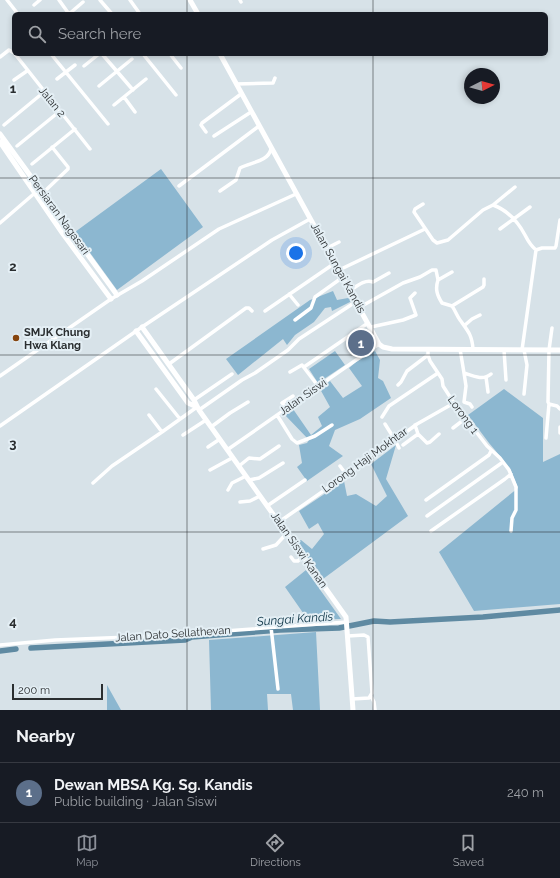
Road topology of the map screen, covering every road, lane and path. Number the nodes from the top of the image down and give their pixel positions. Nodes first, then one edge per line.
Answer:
1 (6, 0) edge
2 (40, 0) edge
3 (59, 0) edge
4 (100, 0) edge
5 (130, 0) edge
6 (190, 0) edge
7 (83, 2) dead end
8 (34, 5) dead end
9 (16, 12) edge
10 (68, 12) edge
11 (71, 12) edge
12 (110, 12) edge
13 (139, 12) edge
14 (197, 12) edge
15 (12, 48) edge
16 (9, 50) junction
17 (12, 52) edge
18 (0, 56) edge
19 (16, 56) edge
20 (53, 56) edge
21 (96, 56) edge
22 (104, 56) edge
23 (146, 56) edge
24 (172, 56) edge
25 (221, 56) edge
26 (132, 59) dead end
27 (75, 65) dead end
28 (84, 66) dead end
29 (181, 68) dead end
30 (27, 71) junction
31 (65, 72) junction
32 (117, 72) junction
33 (57, 78) dead end
34 (275, 78) dead end
35 (146, 79) dead end
36 (14, 80) dead end
37 (236, 84) junction
38 (99, 86) dead end
39 (133, 90) junction
40 (44, 92) junction
41 (241, 94) junction
42 (176, 95) dead end
43 (124, 98) junction
44 (114, 105) dead end
45 (60, 111) junction
46 (135, 112) dead end
47 (251, 112) junction
48 (108, 124) dead end
49 (4, 125) dead end
50 (259, 126) junction
51 (75, 129) junction
52 (206, 132) dead end
53 (0, 134) edge
54 (214, 136) dead end
55 (0, 142) edge
56 (18, 146) dead end
57 (52, 147) junction
58 (90, 149) dead end
59 (272, 149) junction
60 (32, 164) dead end
61 (179, 186) dead end
62 (515, 187) dead end
63 (47, 189) dead end
64 (220, 191) dead end
65 (36, 192) junction
66 (296, 194) junction
67 (423, 204) dead end
68 (496, 204) junction
69 (530, 207) dead end
70 (310, 219) junction
71 (514, 219) junction
72 (560, 220) edge
73 (0, 223) edge
74 (425, 228) junction
75 (500, 229) dead end
76 (339, 242) dead end
77 (327, 248) junction
78 (555, 248) junction
79 (560, 249) edge
80 (536, 250) junction
81 (335, 263) junction
82 (339, 270) junction
83 (452, 272) dead end
84 (389, 273) dead end
85 (343, 278) junction
86 (484, 279) dead end
87 (438, 280) junction
88 (111, 287) junction
89 (351, 290) junction
90 (106, 292) junction
91 (415, 293) dead end
92 (289, 294) junction
93 (117, 295) junction
94 (111, 299) junction
95 (357, 301) junction
96 (298, 305) dead end
97 (452, 306) junction
98 (360, 307) junction
99 (265, 310) dead end
100 (252, 311) dead end
101 (480, 315) dead end
102 (295, 320) dead end
103 (370, 325) junction
104 (465, 325) junction
105 (142, 327) junction
106 (552, 328) dead end
107 (136, 331) junction
108 (149, 336) junction
109 (142, 340) junction
110 (379, 344) junction
111 (428, 349) junction
112 (460, 349) junction
113 (473, 349) junction
114 (504, 350) junction
115 (523, 350) junction
116 (549, 350) junction
117 (560, 350) edge
118 (428, 355) junction
119 (169, 364) junction
120 (304, 367) junction
121 (290, 372) dead end
122 (438, 373) junction
123 (464, 373) junction
124 (232, 374) dead end
125 (491, 374) dead end
126 (0, 376) edge
127 (486, 377) junction
128 (506, 380) dead end
129 (318, 386) junction
130 (398, 386) dead end
131 (156, 389) dead end
132 (488, 392) dead end
133 (524, 394) dead end
134 (293, 396) dead end
135 (194, 400) junction
136 (248, 402) dead end
137 (454, 403) junction
138 (549, 404) junction
139 (472, 407) dead end
140 (286, 408) junction
141 (198, 409) junction
142 (560, 409) edge
143 (149, 415) dead end
144 (276, 415) junction
145 (382, 418) dead end
146 (466, 418) junction
147 (180, 419) junction
148 (206, 420) junction
149 (385, 424) dead end
150 (332, 425) dead end
151 (415, 425) junction
152 (0, 426) edge
153 (211, 427) junction
154 (560, 427) edge
155 (453, 428) dead end
156 (162, 432) junction
157 (560, 433) edge
158 (418, 434) junction
159 (439, 434) dead end
160 (183, 435) dead end
161 (546, 438) dead end
162 (220, 439) junction
163 (395, 440) junction
164 (403, 445) dead end
165 (279, 446) dead end
166 (208, 447) dead end
167 (399, 448) dead end
168 (227, 450) junction
169 (491, 451) junction
170 (232, 458) junction
171 (503, 462) junction
172 (283, 463) dead end
173 (239, 466) junction
174 (340, 466) dead end
175 (210, 470) dead end
176 (346, 474) junction
177 (510, 474) junction
178 (248, 478) junction
179 (305, 480) dead end
180 (93, 483) dead end
181 (228, 490) dead end
182 (260, 496) junction
183 (426, 500) dead end
184 (240, 502) dead end
185 (267, 506) junction
186 (427, 516) dead end
187 (279, 522) junction
188 (431, 531) dead end
189 (511, 531) dead end
190 (287, 534) junction
191 (263, 549) dead end
192 (303, 556) junction
193 (291, 557) dead end
194 (347, 625) junction
195 (271, 628) junction
196 (348, 636) junction
197 (0, 645) edge
198 (278, 689) dead end
199 (371, 696) junction
200 (352, 699) junction
201 (353, 710) edge
202 (375, 710) edge

1 - 9 street
2 - 8 street
3 - 10 street
4 - 12 street
5 - 13 street
6 - 14 street
7 - 11 street
15 - 16 street
16 - 17 street, Jalan 2
16 - 18 street
19 - 30 street, Jalan 2
20 - 31 street
21 - 28 street
22 - 32 street
23 - 42 street
24 - 29 street
25 - 37 street, Jalan Sungai Kandis
26 - 32 street
27 - 31 street
30 - 36 street
30 - 40 street, Jalan 2
31 - 33 street
31 - 48 street
32 - 38 street
32 - 39 street
34 - 37 street
35 - 39 street
37 - 41 street, Jalan Sungai Kandis
39 - 43 street
40 - 45 street, Jalan 2
40 - 49 street
41 - 47 street, Jalan Sungai Kandis
41 - 52 street
43 - 44 street
43 - 46 street
45 - 51 street, Jalan 2
45 - 56 street
47 - 50 street, Jalan Sungai Kandis
47 - 54 street
50 - 59 street, Jalan Sungai Kandis
50 - 61 street
51 - 57 street
51 - 58 street, Jalan 2
53 - 88 street, Persiaran Nagasari
55 - 65 street, Persiaran Nagasari
57 - 60 street
57 - 63 street
59 - 64 street
59 - 66 street, Jalan Sungai Kandis
62 - 68 street
65 - 73 street
65 - 90 street, Persiaran Nagasari
66 - 70 street, Jalan Sungai Kandis
66 - 93 street
67 - 74 street
68 - 71 street
68 - 74 street
69 - 71 street
70 - 77 street, Jalan Sungai Kandis
70 - 105 street
71 - 75 street
71 - 80 street
72 - 78 street
74 - 82 street
76 - 77 street
77 - 81 street, Jalan Sungai Kandis
78 - 79 street
78 - 80 street
80 - 115 street
81 - 82 street, Jalan Sungai Kandis
81 - 92 street
82 - 85 street, Jalan Sungai Kandis
83 - 87 street
84 - 89 street
85 - 89 street, Jalan Sungai Kandis
85 - 102 street
86 - 97 street
87 - 97 street
87 - 98 street
88 - 90 street
88 - 93 street, Persiaran Nagasari
89 - 95 street, Jalan Sungai Kandis
90 - 94 street, Persiaran Nagasari
91 - 103 street
92 - 96 street
92 - 99 street
93 - 94 street
94 - 126 street
95 - 98 street, Jalan Sungai Kandis
95 - 141 street
97 - 104 street
98 - 103 street, Jalan Sungai Kandis
100 - 119 street
101 - 104 street
103 - 110 street, Jalan Sungai Kandis
103 - 120 street
104 - 113 street
105 - 107 street
105 - 108 street, Jalan Siswi Kanan
106 - 116 street
107 - 109 street, Jalan Siswi Kanan
107 - 152 street
108 - 109 street
108 - 119 street, Jalan Siswi Kanan
109 - 141 street, Jalan Siswi Kanan
110 - 111 street
110 - 129 street, Jalan Siswi
111 - 112 street
111 - 118 street, Lorong 1
112 - 113 street
112 - 123 street
113 - 114 street
114 - 115 street
114 - 128 street
115 - 116 street
115 - 133 street
116 - 117 street
116 - 138 street
118 - 122 street, Lorong 1
118 - 130 street
119 - 135 street, Jalan Siswi Kanan
120 - 121 street
120 - 129 street
122 - 137 street, Lorong 1
122 - 145 street
123 - 127 street
123 - 139 street
124 - 135 street
125 - 127 street
127 - 132 street
129 - 140 street, Jalan Siswi
131 - 147 street
134 - 140 street
135 - 141 street, Jalan Siswi Kanan
136 - 153 street
137 - 146 street, Lorong 1
137 - 151 street, Lorong Haji Mokhtar
138 - 142 street
138 - 161 street
140 - 144 street, Jalan Siswi
141 - 147 street
141 - 148 street, Jalan Siswi Kanan
143 - 156 street
144 - 150 street
144 - 168 street, Jalan Siswi
146 - 155 street
146 - 169 street, Lorong 1
147 - 156 street
148 - 153 street, Jalan Siswi Kanan
148 - 160 street
149 - 163 street
151 - 158 street
151 - 163 street, Lorong Haji Mokhtar
153 - 162 street, Jalan Siswi Kanan
154 - 157 street
156 - 180 street
158 - 159 street
158 - 164 street
162 - 166 street
162 - 168 street, Jalan Siswi Kanan
163 - 167 street
163 - 176 street, Lorong Haji Mokhtar
165 - 173 street
168 - 170 street, Jalan Siswi Kanan
169 - 171 street, Lorong 1
169 - 183 street
170 - 173 street, Jalan Siswi Kanan
170 - 175 street
171 - 177 street, Lorong 1
171 - 186 street
172 - 178 street
173 - 178 street, Jalan Siswi Kanan
174 - 176 street
176 - 187 street, Lorong Haji Mokhtar
177 - 188 street
177 - 189 street, Lorong 1
178 - 181 street
178 - 182 street, Jalan Siswi Kanan
179 - 185 street
182 - 184 street
182 - 185 street, Jalan Siswi Kanan
185 - 187 street, Jalan Siswi Kanan
187 - 190 street, Jalan Siswi Kanan
190 - 191 street
190 - 192 street, Jalan Siswi Kanan
192 - 193 street
192 - 194 street, Jalan Siswi Kanan
194 - 195 street, Jalan Dato Sellathevan
194 - 196 street, Jalan Siswi Kanan
195 - 197 street, Jalan Dato Sellathevan
195 - 198 street
196 - 199 street
196 - 200 street, Jalan Siswi Kanan
199 - 200 street
199 - 202 street
200 - 201 street, Jalan Siswi Kanan

